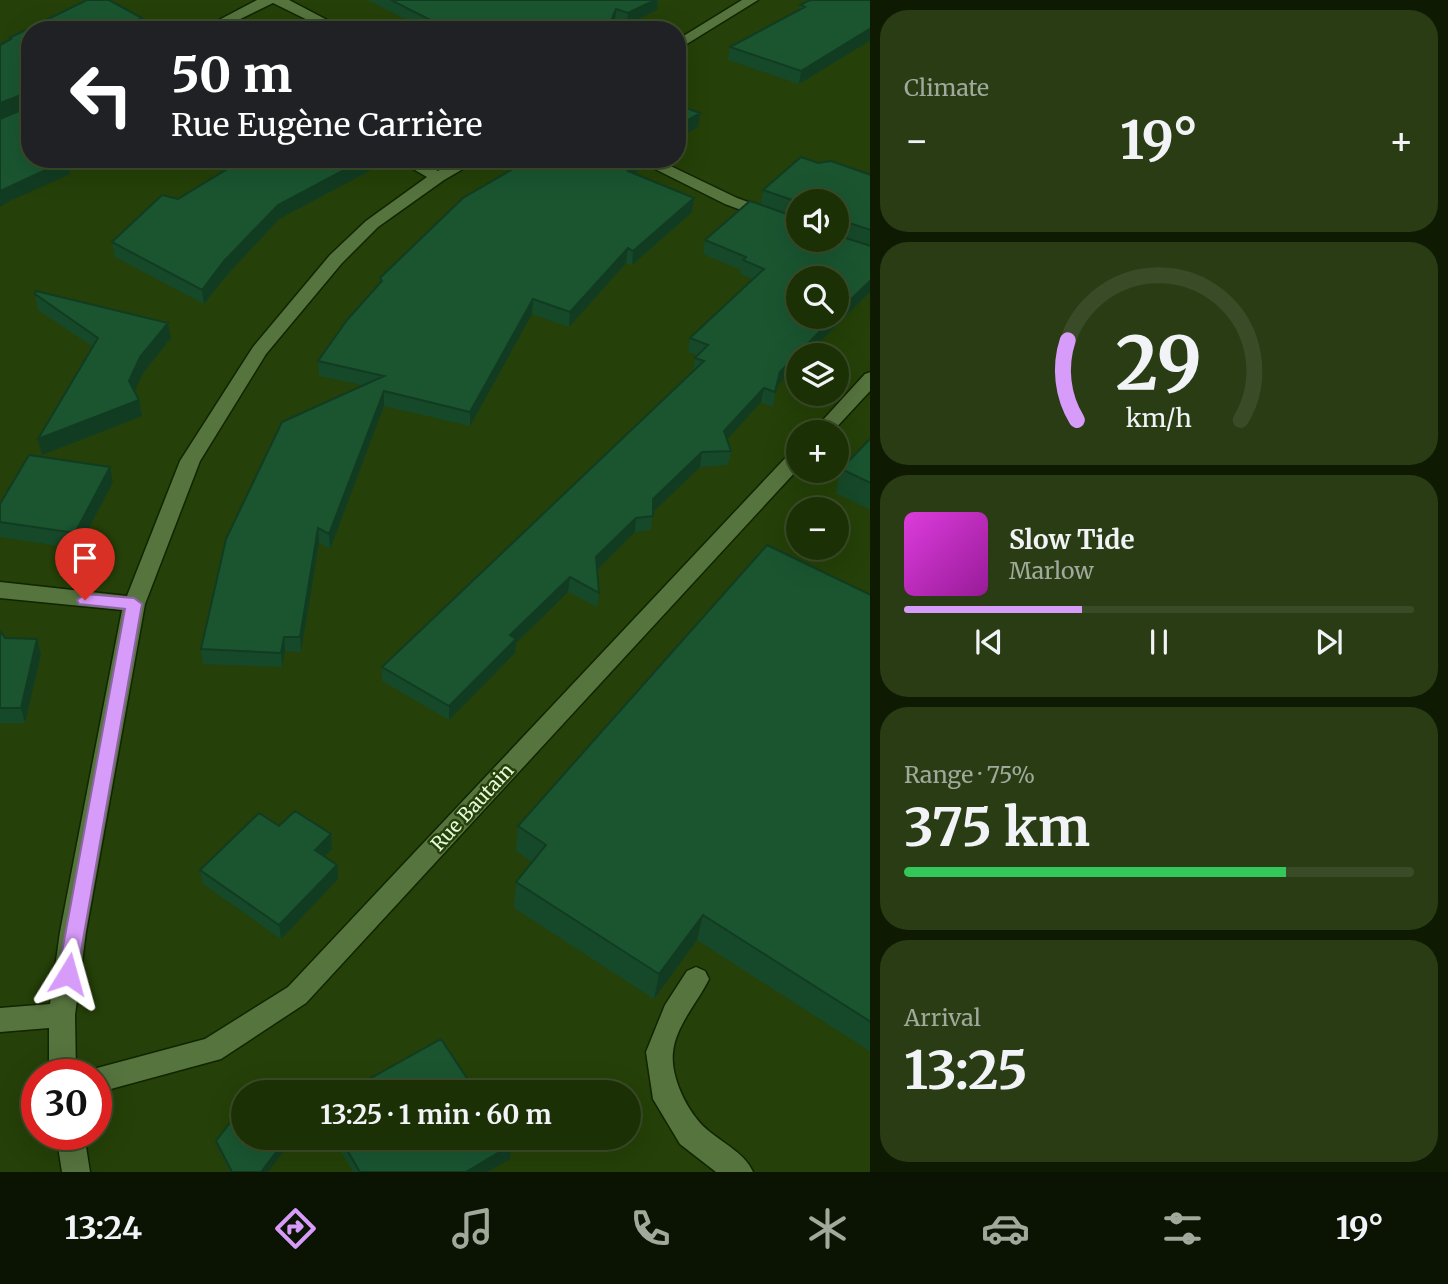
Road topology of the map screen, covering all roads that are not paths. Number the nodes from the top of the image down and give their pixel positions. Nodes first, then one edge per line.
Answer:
1 (268, 0) edge
2 (278, 0) edge
3 (751, 0) edge
4 (225, 21) edge
5 (321, 21) edge
6 (686, 40) edge
7 (421, 168) edge
8 (455, 168) edge
9 (662, 168) edge
10 (438, 177) junction
11 (786, 222) edge
12 (870, 378) edge
13 (832, 420) edge
14 (786, 470) edge
15 (0, 590) edge
16 (134, 604) junction
17 (696, 979) dead end
18 (62, 1016) junction
19 (0, 1020) edge
20 (62, 1059) edge
21 (112, 1076) edge
22 (73, 1150) edge
23 (76, 1172) edge
24 (740, 1172) edge

1 - 4 street
2 - 5 street
3 - 6 street
7 - 10 street
8 - 10 street
9 - 11 street
10 - 16 street
12 - 13 street
14 - 21 street, Rue Bautain
15 - 16 street
16 - 18 street
17 - 24 street
18 - 19 street
18 - 20 street
22 - 23 street

